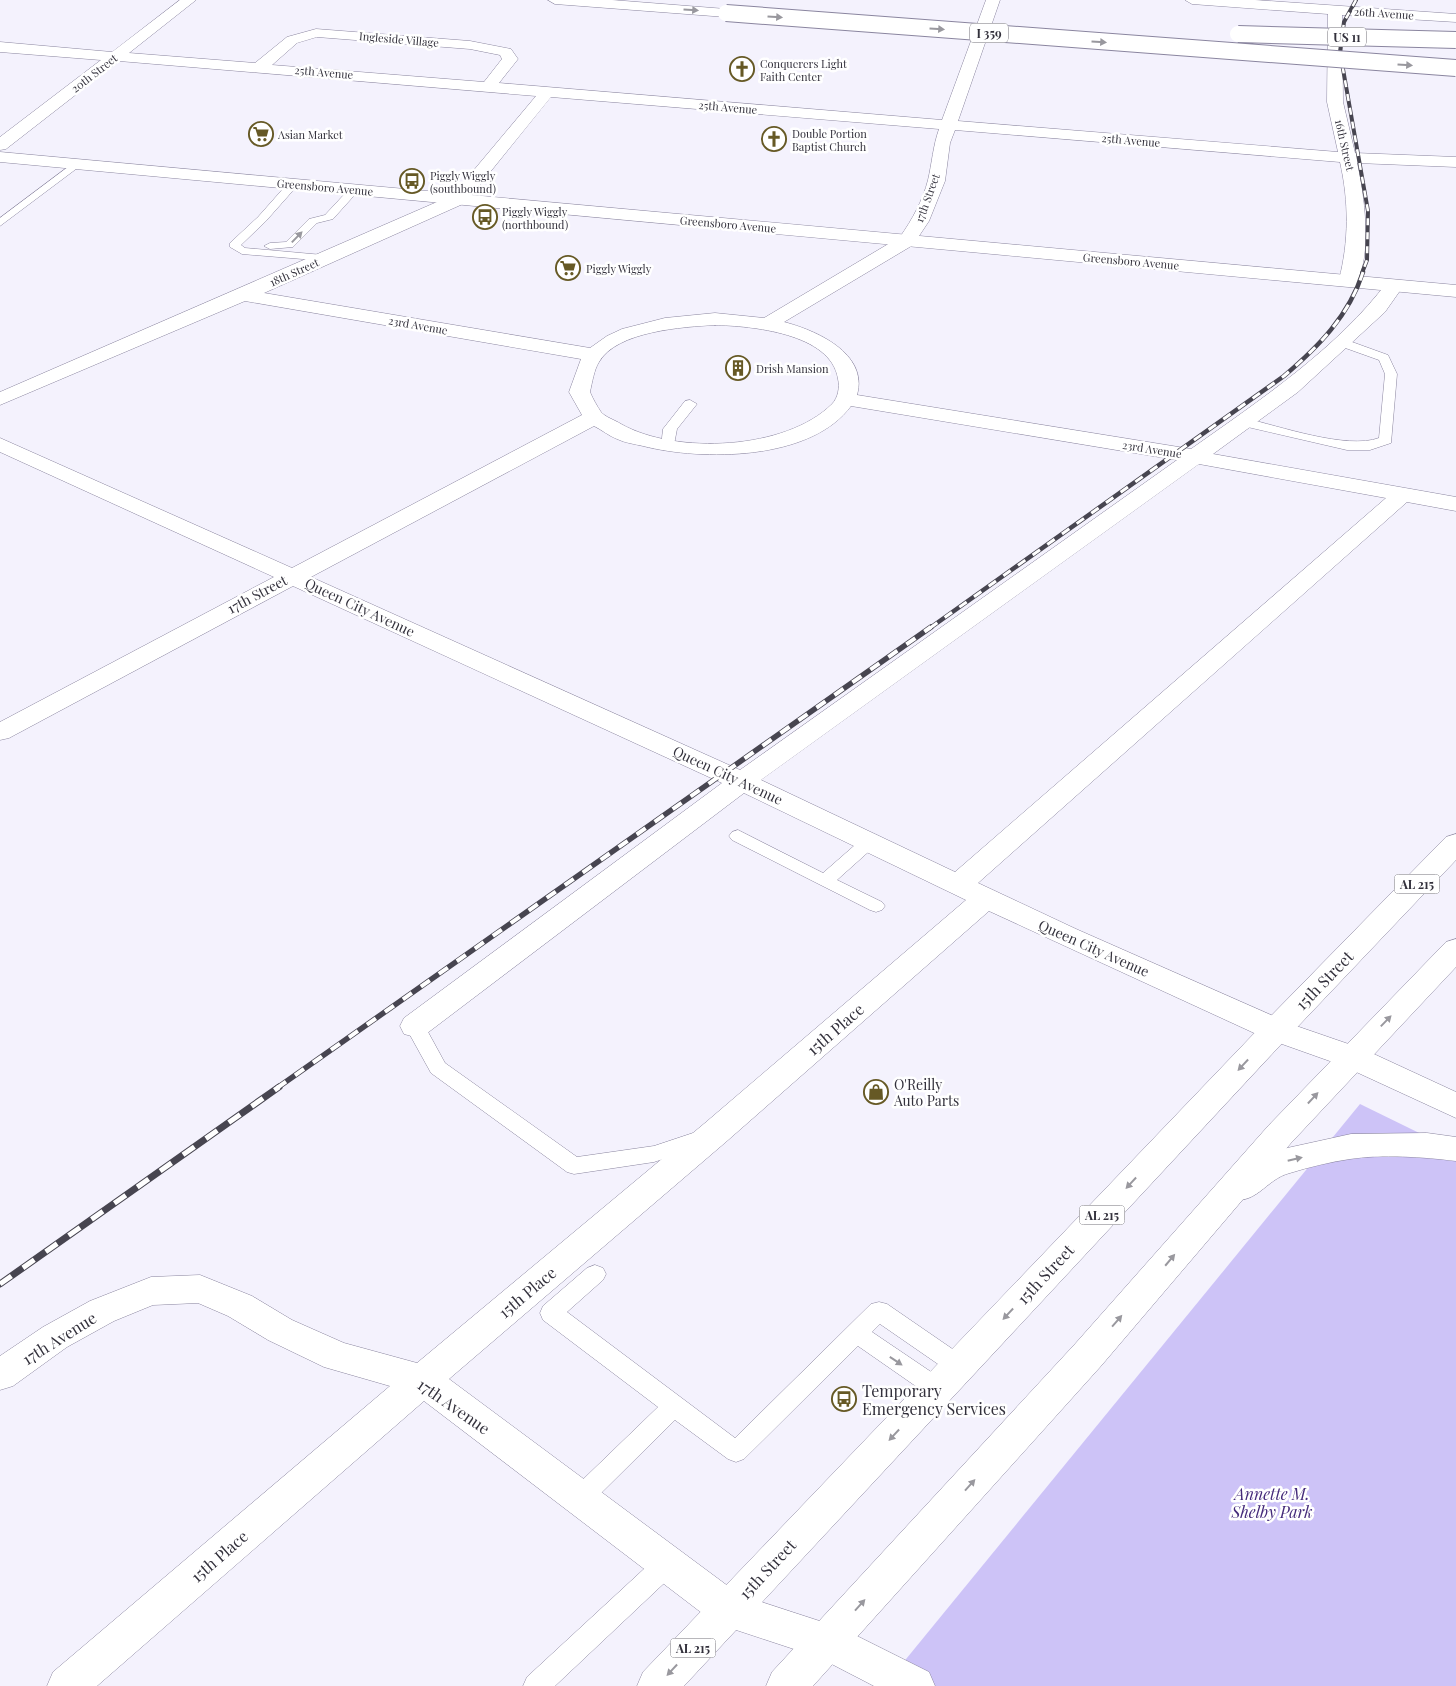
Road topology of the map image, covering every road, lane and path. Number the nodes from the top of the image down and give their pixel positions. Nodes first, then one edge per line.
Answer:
1 (188, 0) edge
2 (555, 0) edge
3 (994, 0) edge
4 (1192, 0) edge
5 (1262, 2) edge
6 (1335, 10) junction
7 (973, 14) dead end
8 (1002, 17) dead end
9 (1456, 18) edge
10 (1219, 32) dead end
11 (1238, 34) junction
12 (1456, 40) edge
13 (0, 47) edge
14 (1456, 49) edge
15 (1252, 54) junction
16 (115, 57) junction
17 (260, 67) junction
18 (1456, 68) edge
19 (1430, 82) dead end
20 (489, 86) junction
21 (548, 91) junction
22 (949, 125) junction
23 (0, 146) edge
24 (0, 157) edge
25 (1348, 158) junction
26 (1456, 162) edge
27 (76, 164) junction
28 (293, 184) junction
29 (355, 189) junction
30 (459, 199) junction
31 (262, 219) junction
32 (0, 224) edge
33 (907, 241) junction
34 (323, 259) junction
35 (1348, 280) junction
36 (1395, 285) junction
37 (1456, 291) edge
38 (243, 295) junction
39 (767, 324) junction
40 (1341, 342) junction
41 (593, 356) junction
42 (0, 399) edge
43 (847, 399) junction
44 (690, 404) dead end
45 (595, 417) junction
46 (1244, 422) junction
47 (0, 444) edge
48 (668, 447) junction
49 (1196, 456) junction
50 (1402, 495) junction
51 (1456, 504) edge
52 (292, 576) junction
53 (0, 732) edge
54 (742, 781) junction
55 (738, 836) dead end
56 (869, 842) junction
57 (1456, 843) edge
58 (825, 881) junction
59 (972, 892) junction
60 (876, 906) dead end
61 (1456, 949) edge
62 (414, 1026) joint
63 (1276, 1030) junction
64 (1352, 1056) junction
65 (1456, 1106) edge
66 (716, 1132) junction
67 (1456, 1148) edge
68 (1222, 1199) junction
69 (595, 1274) dead end
70 (856, 1333) junction
71 (0, 1376) edge
72 (948, 1377) junction
73 (423, 1380) junction
74 (674, 1406) junction
75 (580, 1498) junction
76 (667, 1564) junction
77 (729, 1610) junction
78 (827, 1641) junction
79 (67, 1686) edge
80 (536, 1686) edge
81 (657, 1686) edge
82 (786, 1686) edge
83 (915, 1686) edge

1 - 16 main road, 20th Street
2 -> 15 main road, I 359, bridge
3 - 22 main road, 17th Street
4 - 5 main road, 26th Avenue
5 - 6 main road, 26th Avenue
6 - 9 main road, 26th Avenue
6 - 25 main road, 16th Street
7 - 8 main road, I 359
10 - 11 main road
11 - 12 main road, US 11, bridge
11 - 14 main road, bridge
13 - 16 main road, 25th Avenue
15 -> 18 main road, I 359, bridge
15 - 19 main road, US 11, bridge
16 - 17 main road, 25th Avenue
16 - 23 main road, 20th Street
17 - 20 main road, 25th Avenue
17 - 20 main road, Ingleside Village
20 - 21 main road, 25th Avenue
21 - 22 main road, 25th Avenue
21 - 30 main road, 18th Street
22 - 25 main road, 25th Avenue
22 - 33 main road, 17th Street
24 - 27 main road, Greensboro Avenue
25 - 26 main road, 25th Avenue
25 - 35 main road, 16th Street
27 - 28 main road, Greensboro Avenue
27 - 32 lane
28 - 29 main road, Greensboro Avenue
28 - 31 lane
29 - 30 main road, Greensboro Avenue
31 -> 29 lane
30 - 33 main road, Greensboro Avenue
30 - 34 main road, 18th Street
31 - 34 lane
33 - 35 main road, Greensboro Avenue
33 - 39 main road, 17th Street
34 - 38 main road, 18th Street
35 - 36 main road, Greensboro Avenue
36 - 37 main road, Greensboro Avenue
36 - 40 main road
38 - 41 main road, 23rd Avenue
38 - 42 main road, 18th Street
39 - 41 main road
39 - 43 main road
40 - 46 main road
40 - 46 lane
41 - 45 main road
43 - 48 main road
43 - 49 main road, 23rd Avenue
44 - 48 lane
45 - 48 main road
45 - 52 main road, 17th Street
46 - 49 main road
47 - 52 main road, Queen City Avenue
49 - 50 main road, 23rd Avenue
49 - 54 main road
50 - 51 main road, 23rd Avenue
50 - 59 main road, 15th Place
52 - 53 main road, 17th Street
52 - 54 main road, Queen City Avenue
54 - 56 main road, Queen City Avenue
54 - 62 main road
55 - 58 lane
56 - 58 lane
56 - 59 main road, Queen City Avenue
57 - 63 main road, 15th Street / AL 215
58 - 60 lane
59 - 63 main road, Queen City Avenue
59 - 66 main road, 15th Place
64 -> 61 main road
62 - 66 lane
63 - 64 main road, Queen City Avenue
63 -> 72 main road, 15th Street / AL 215
64 - 65 main road, Queen City Avenue
68 -> 64 main road
66 - 73 main road, 15th Place
68 -> 67 main road
78 -> 68 main road
69 - 74 lane
70 -> 72 lane
70 - 72 lane
70 - 74 lane
71 - 73 main road, 17th Avenue
72 -> 77 main road, 15th Street / AL 215
73 - 75 main road, 17th Avenue
73 - 79 main road, 15th Place
74 - 75 lane
75 - 76 main road, 17th Avenue
76 - 77 main road, 17th Avenue
76 - 80 lane
77 - 78 main road, 17th Avenue
77 -> 81 main road, 15th Street / AL 215
78 - 82 main road
78 - 83 main road, 17th Avenue

